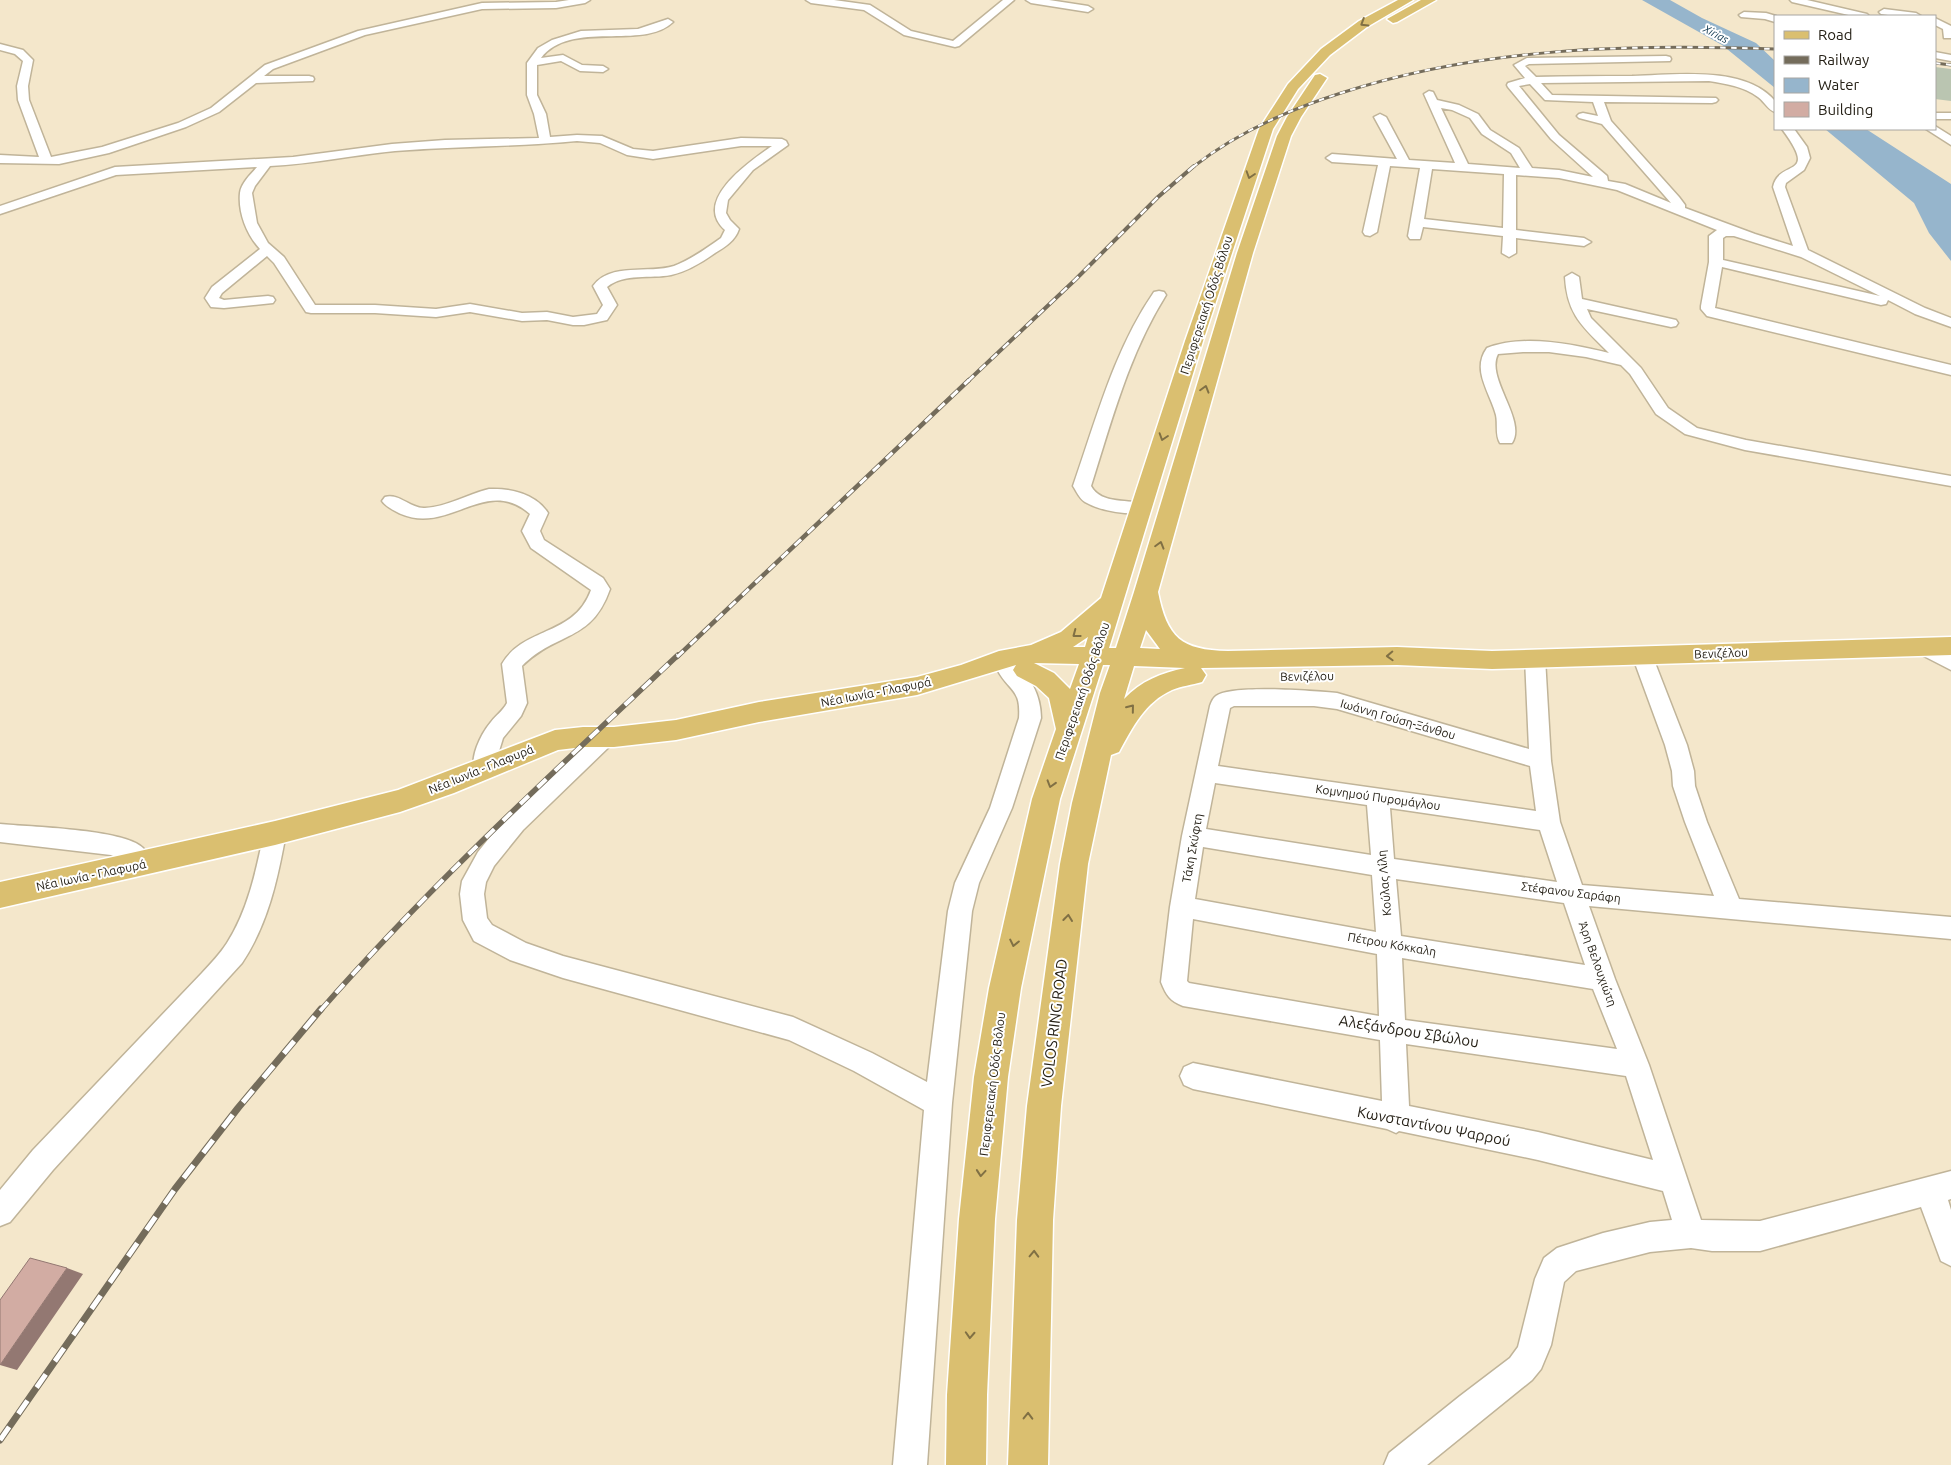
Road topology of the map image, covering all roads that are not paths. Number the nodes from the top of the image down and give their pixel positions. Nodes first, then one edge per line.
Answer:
1 (585, 0) edge
2 (811, 0) edge
3 (1030, 0) edge
4 (1407, 0) edge
5 (1430, 0) edge
6 (1795, 0) edge
7 (1842, 0) edge
8 (1003, 1) edge
9 (1899, 4) dead end
10 (1827, 7) junction
11 (1088, 9) dead end
12 (1744, 14) dead end
13 (1882, 14) edge
14 (1818, 15) edge
15 (1860, 15) edge
16 (1868, 15) edge
17 (1899, 15) edge
18 (1774, 19) edge
19 (668, 22) dead end
20 (1936, 22) edge
21 (1936, 33) edge
22 (1950, 37) edge
23 (1354, 45) dead end
24 (0, 47) edge
25 (1936, 55) edge
26 (1951, 58) edge
27 (1551, 60) junction
28 (1586, 60) junction
29 (1622, 60) junction
30 (532, 63) junction
31 (1331, 67) dead end
32 (603, 69) dead end
33 (310, 79) dead end
34 (1682, 79) junction
35 (1531, 80) junction
36 (1569, 80) junction
37 (1606, 80) junction
38 (1643, 80) junction
39 (250, 81) junction
40 (1428, 92) dead end
41 (1592, 98) junction
42 (1624, 98) junction
43 (1665, 100) junction
44 (1434, 103) junction
45 (1774, 108) edge
46 (1584, 116) dead end
47 (1936, 116) edge
48 (1951, 116) edge
49 (1380, 118) dead end
50 (1606, 122) junction
51 (1789, 130) edge
52 (1934, 130) edge
53 (1951, 141) edge
54 (545, 142) junction
55 (92, 154) junction
56 (1332, 158) dead end
57 (0, 159) edge
58 (46, 162) junction
59 (267, 162) junction
60 (1385, 162) junction
61 (1405, 163) junction
62 (1427, 164) junction
63 (1463, 167) junction
64 (1510, 170) junction
65 (115, 171) junction
66 (1528, 171) junction
67 (1610, 184) junction
68 (1678, 209) junction
69 (0, 210) edge
70 (1417, 222) junction
71 (1370, 232) dead end
72 (1735, 232) junction
73 (1510, 233) junction
74 (1414, 237) dead end
75 (1584, 242) dead end
76 (266, 250) junction
77 (1509, 253) dead end
78 (1802, 253) junction
79 (1716, 262) junction
80 (1572, 277) dead end
81 (1159, 295) dead end
82 (268, 300) dead end
83 (1575, 302) junction
84 (1920, 311) junction
85 (1671, 323) dead end
86 (1951, 323) edge
87 (1627, 361) junction
88 (1951, 370) edge
89 (1506, 439) dead end
90 (1951, 481) edge
91 (391, 501) dead end
92 (1141, 508) junction
93 (1146, 592) junction
94 (1112, 601) junction
95 (1951, 646) edge
96 (1923, 647) junction
97 (1642, 655) junction
98 (1535, 658) junction
99 (1951, 663) edge
100 (1091, 664) junction
101 (1020, 665) junction
102 (1123, 665) junction
103 (1201, 667) junction
104 (967, 672) joint
105 (1224, 701) joint
106 (1068, 728) junction
107 (604, 738) junction
108 (1540, 761) junction
109 (484, 768) junction
110 (1207, 773) junction
111 (1092, 781) junction
112 (1378, 798) junction
113 (1549, 822) junction
114 (0, 833) edge
115 (275, 833) junction
116 (1193, 836) junction
117 (139, 865) junction
118 (1383, 867) junction
119 (1572, 894) junction
120 (0, 896) edge
121 (1182, 907) junction
122 (1732, 908) junction
123 (1951, 928) edge
124 (1390, 945) junction
125 (1602, 979) junction
126 (1183, 994) joint
127 (1392, 1030) junction
128 (1636, 1065) junction
129 (1193, 1076) dead end
130 (938, 1103) junction
131 (1396, 1119) junction
132 (1673, 1179) junction
133 (1940, 1188) edge
134 (0, 1212) edge
135 (1691, 1233) junction
136 (1951, 1251) edge
137 (910, 1465) edge
138 (966, 1465) edge
139 (1028, 1465) edge
140 (1401, 1465) edge

1 - 39 street
2 - 8 street
3 - 11 street
4 -> 92 main road, Περιφερειακή Οδός Βόλου
5 - 23 main road
6 - 10 street
7 - 16 street
9 - 13 street
10 - 14 street
10 - 15 street
12 - 18 street
13 - 17 street
19 - 30 street
20 - 22 street
21 - 22 street
24 - 58 street
25 - 26 street
27 - 28 street
27 - 35 street
27 - 36 street
28 - 29 street
28 - 37 street
29 - 34 street
29 - 38 street
30 - 32 street
30 - 54 street
93 -> 31 main road, Περιφερειακή Οδός Βόλου
33 - 39 street
34 - 38 street
34 - 43 street
34 - 45 street
35 - 36 street
35 - 41 street
35 - 67 street
36 - 37 street
36 - 41 street
37 - 38 street
37 - 42 street
38 - 43 street
39 - 55 street
40 - 44 street
41 - 42 street
41 - 50 street
42 - 43 street
44 - 63 street
44 - 66 street
46 - 50 street
47 - 48 street
49 - 61 street
50 - 68 street
51 - 78 street
52 - 53 street
54 - 59 street
54 - 76 street
55 - 58 street
55 - 65 street
56 - 60 street
57 - 58 street
59 - 65 street
59 - 76 street
60 - 61 street
60 - 71 street
61 - 62 street
62 - 63 street
62 - 70 street
63 - 64 street
64 - 66 street
64 - 73 street
65 - 69 street
66 - 67 street
67 - 68 street
68 - 72 street
70 - 73 street
70 - 74 street
72 - 78 street
72 - 79 street
73 - 75 street
73 - 77 street
76 - 82 street
78 - 84 street
79 - 84 street
79 - 88 street
80 - 83 street
81 - 92 street
83 - 85 street
83 - 87 street
84 - 86 street
87 - 89 street
87 - 90 street
91 - 109 street
92 - 94 main road, Περιφερειακή Οδός Βόλου
93 - 102 main road, VOLOS RING ROAD
93 - 103 main road
94 - 100 main road, Περιφερειακή Οδός Βόλου
94 -> 101 main road
95 - 96 main road, Βενιζέλου
96 - 97 main road, Βενιζέλου
96 - 99 street
97 - 98 main road, Βενιζέλου
97 - 122 street
98 - 103 main road, Βενιζέλου
98 - 108 street, Άρη Βελουχιώτη
100 - 101 main road, Νέα Ιωνία - Γλαφυρά
100 - 102 main road, Νέα Ιωνία - Γλαφυρά
100 - 106 main road, Περιφερειακή Οδός Βόλου
101 - 104 main road, Νέα Ιωνία - Γλαφυρά
101 - 106 main road
101 - 130 street
102 - 103 main road, Βενιζέλου
102 - 111 main road, VOLOS RING ROAD
111 -> 103 main road
104 - 107 main road, Νέα Ιωνία - Γλαφυρά
105 - 108 street, Ιωάννη Γούση-Ξάνθου
105 - 110 street, Τάκη Σκύφτη
106 -> 138 main road, Περιφερειακή Οδός Βόλου
107 - 109 main road, Νέα Ιωνία - Γλαφυρά
107 - 130 street
108 - 113 street, Άρη Βελουχιώτη
109 - 115 main road, Νέα Ιωνία - Γλαφυρά
110 - 112 street, Κομνημού Πυρομάγλου
110 - 116 street, Τάκη Σκύφτη
139 -> 111 main road, VOLOS RING ROAD
112 - 113 street, Κομνημού Πυρομάγλου
112 - 118 street, Κούλας Λίλη
113 - 119 street, Άρη Βελουχιώτη
114 - 117 street
115 - 117 main road, Νέα Ιωνία - Γλαφυρά
115 - 134 street
116 - 118 street, Στέφανου Σαράφη
116 - 121 street, Τάκη Σκύφτη
117 - 120 main road, Νέα Ιωνία - Γλαφυρά
118 - 119 street, Στέφανου Σαράφη
118 - 124 street, Κούλας Λίλη
119 - 122 street, Στέφανου Σαράφη
119 - 125 street, Άρη Βελουχιώτη
121 - 124 street, Πέτρου Κόκκαλη
121 - 126 street, Τάκη Σκύφτη
122 - 123 street, Στέφανου Σαράφη
124 - 125 street, Πέτρου Κόκκαλη
124 - 127 street, Κούλας Λίλη
125 - 128 street, Άρη Βελουχιώτη
126 - 127 street, Αλεξάνδρου Σβώλου
127 - 128 street, Αλεξάνδρου Σβώλου
127 - 131 street, Κούλας Λίλη
128 - 132 street, Άρη Βελουχιώτη
129 - 131 street, Κωνσταντίνου Ψαρρού
130 - 137 street
131 - 132 street, Κωνσταντίνου Ψαρρού
132 - 135 street, Άρη Βελουχιώτη
133 - 135 street
133 - 136 street
135 - 140 street

